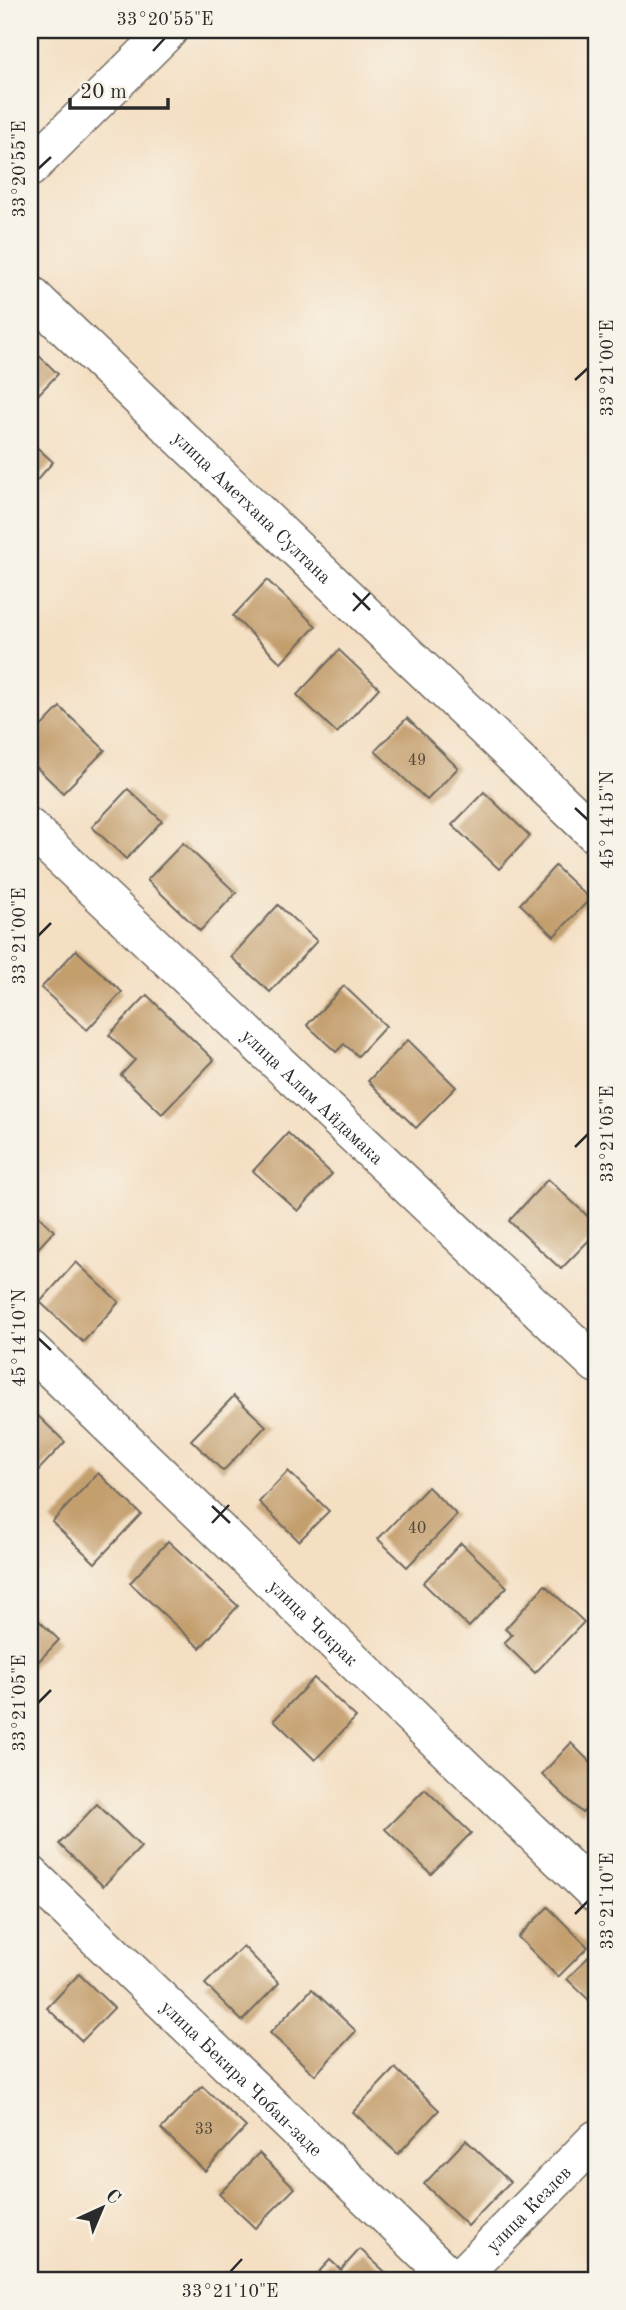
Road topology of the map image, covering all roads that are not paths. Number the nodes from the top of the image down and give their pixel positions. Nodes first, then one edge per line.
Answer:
1 (169, 30) edge
2 (30, 168) edge
3 (30, 294) edge
4 (30, 828) edge
5 (596, 835) edge
6 (30, 1349) edge
7 (596, 1364) edge
8 (30, 1874) edge
9 (596, 1895) edge
10 (596, 2138) edge
11 (453, 2280) edge
12 (458, 2280) edge

1 - 2 street
3 - 5 street, улица Аметхана Султана
4 - 7 street, улица Алим Айдамака
6 - 9 street, улица Чокрак
8 - 11 street, улица Бекира Чобан-заде
10 - 12 street, улица Кезлев

